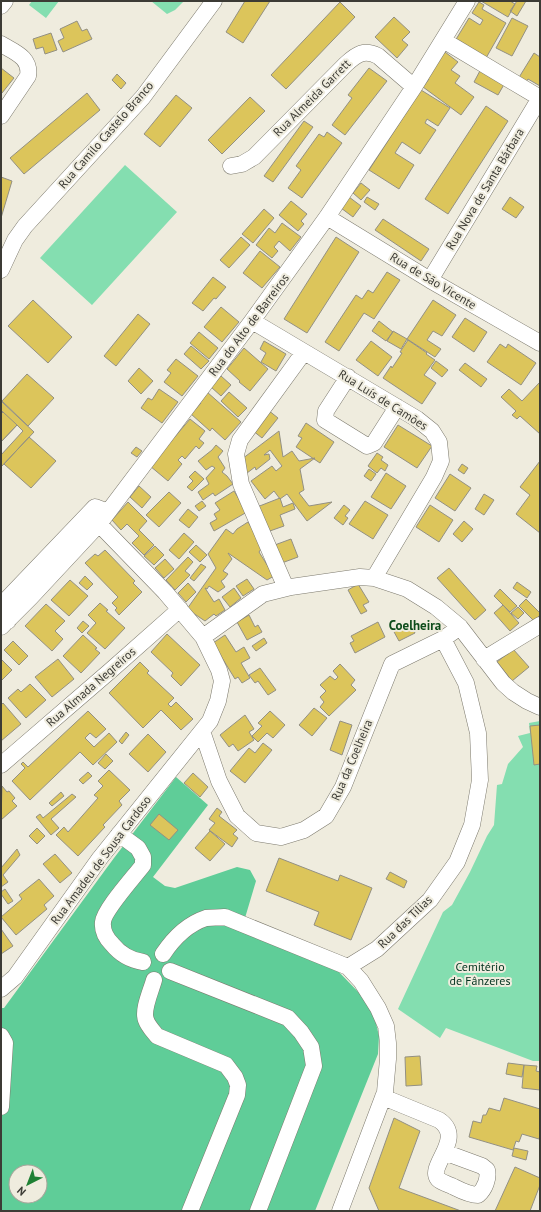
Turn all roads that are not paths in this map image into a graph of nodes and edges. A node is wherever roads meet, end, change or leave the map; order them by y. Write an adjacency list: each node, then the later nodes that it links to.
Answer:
1 (6, 1): 4 (street)
2 (214, 1): 12 (street, Rua Camilo Castelo Branco)
3 (467, 1): 5 (street, Rua do Alto de Barreiros)
4 (1, 6)
5 (443, 40): 7 (street, Rua do Alto de Barreiros); 8 (street)
6 (1, 44): 9 (street)
7 (414, 87): 10 (street, Rua Almeida Garrett); 11 (street, Rua do Alto de Barreiros)
8 (540, 98): 13 (street, Rua Nova de Santa Bárbara)
9 (1, 116)
10 (231, 166)
11 (327, 217): 13 (street, Rua de São Vicente); 14 (street, Rua do Alto de Barreiros)
12 (1, 270)
13 (430, 280): 15 (street, Rua de São Vicente)
14 (252, 321): 16 (street, Rua Luís de Camões); 19 (street, Rua do Alto de Barreiros)
15 (540, 343)
16 (304, 352): 17 (street, Rua Luís de Camões); 21 (street)
17 (348, 377): 18 (street, Rua Luís de Camões); 18 (street)
18 (397, 407): 20 (street, Rua Luís de Camões)
19 (103, 518): 22 (street); 23 (street, Rua do Alto de Barreiros)
20 (374, 578): 21 (street); 25 (street)
21 (286, 588): 26 (street)
22 (180, 609): 26 (street); 31 (street, Rua Almada Negreiros)
23 (4, 624)
24 (540, 625): 28 (street)
25 (460, 628): 27 (street, Rua da Coelheira); 28 (street)
26 (204, 637): 30 (street)
27 (444, 639): 30 (street, Rua da Coelheira); 35 (street, Rua das Tílias)
28 (484, 659): 29 (street)
29 (540, 707)
30 (202, 731): 32 (street, Rua Amadeu de Sousa Cardoso)
31 (1, 765)
32 (119, 834): 34 (street); 38 (street, Rua Amadeu de Sousa Cardoso)
33 (163, 954): 34 (street); 35 (street); 36 (street)
34 (143, 962): 37 (street)
35 (348, 967): 40 (street)
36 (170, 971): 37 (street); 44 (street)
37 (154, 980): 43 (street)
38 (1, 989)
39 (1, 1036): 41 (street)
40 (383, 1097): 42 (street); 45 (street)
41 (1, 1107)
42 (444, 1152)
43 (190, 1211)
44 (258, 1211)
45 (340, 1211)

